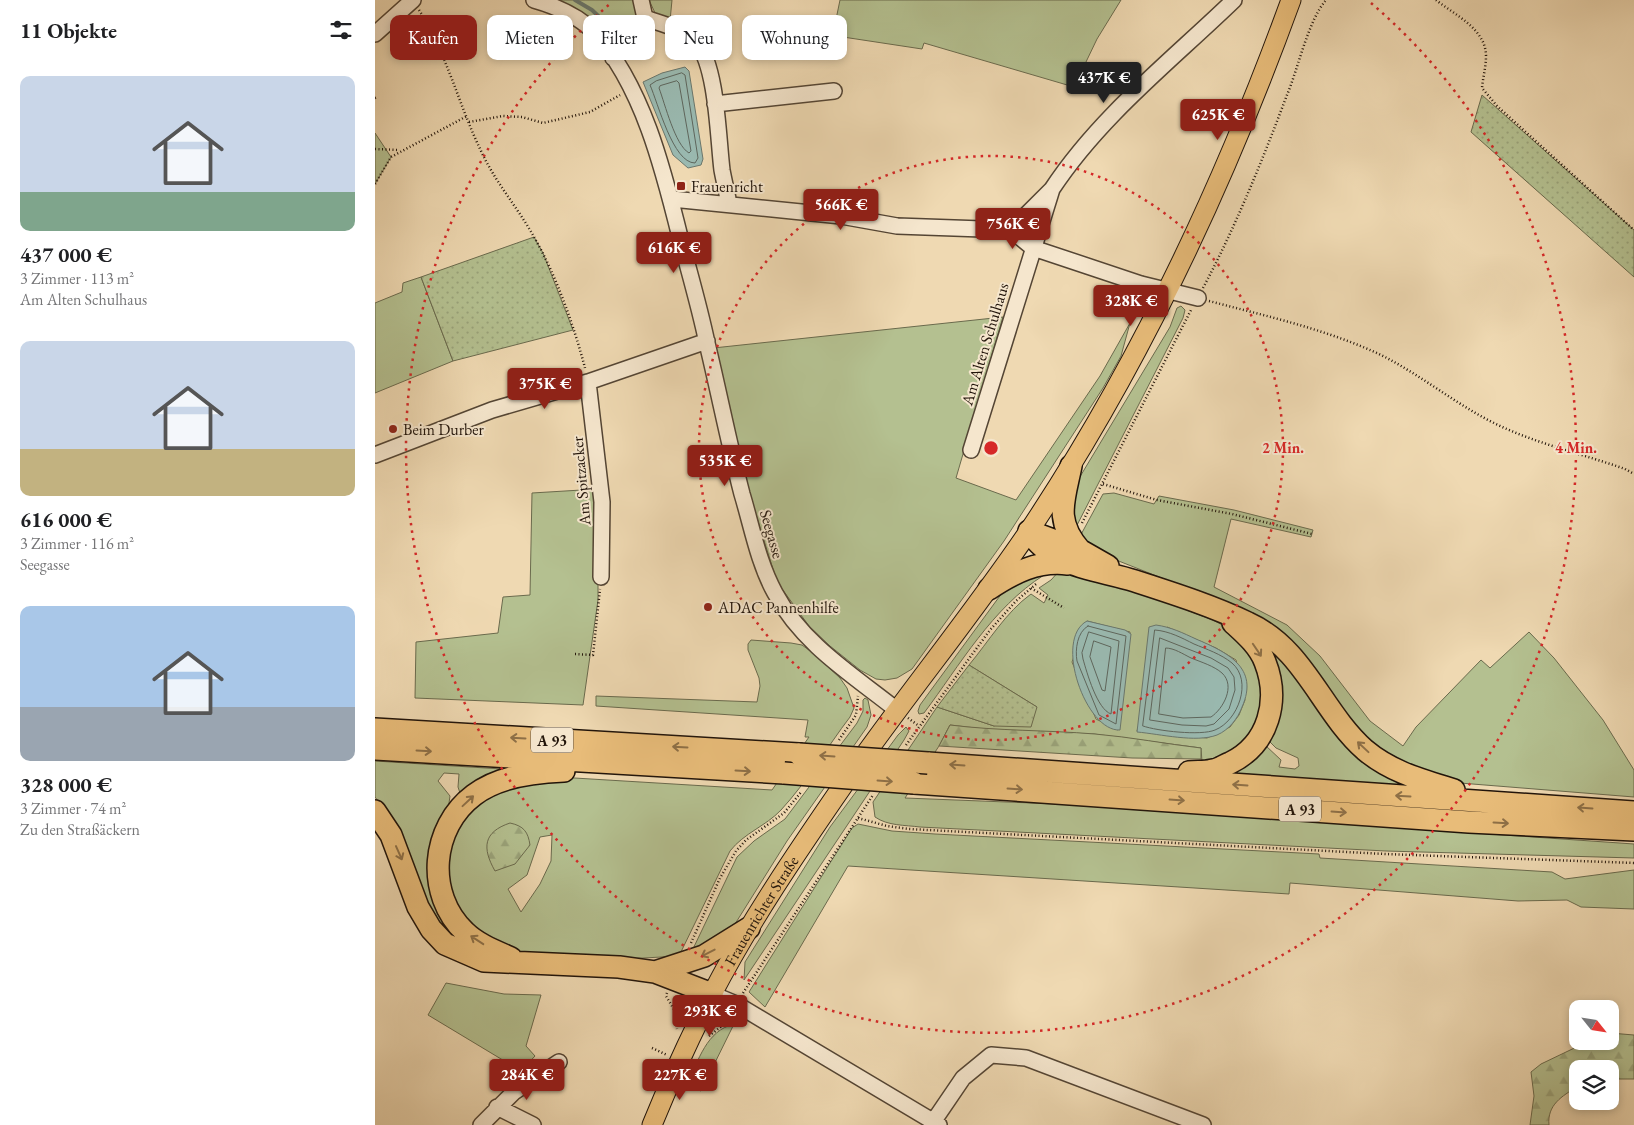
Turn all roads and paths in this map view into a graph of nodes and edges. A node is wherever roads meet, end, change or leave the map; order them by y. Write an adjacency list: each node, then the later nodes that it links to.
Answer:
1 (413, 0): 11 (street); 16 (path)
2 (534, 0): 10 (street, Seegasse)
3 (641, 0): 8 (street)
4 (1234, 0): 21 (street, Am Alten Schulhaus)
5 (1291, 0): 27 (main road, Frauenrichter Straße)
6 (1326, 0): 28 (path)
7 (1436, 0): 25 (path)
8 (644, 15)
9 (655, 22): 15 (street)
10 (583, 23)
11 (375, 34)
12 (614, 60): 13 (street, Seegasse)
13 (630, 89): 17 (path); 22 (street, Seegasse)
14 (834, 91): 15 (street)
15 (715, 104): 23 (street)
16 (467, 116): 17 (path); 19 (path)
17 (469, 122): 30 (path)
18 (375, 149): 19 (path)
19 (401, 150): 20 (path)
20 (375, 184)
21 (1052, 189): 24 (street); 26 (street, Am Alten Schulhaus)
22 (672, 199): 23 (street); 29 (street, Seegasse)
23 (729, 204): 24 (street)
24 (1011, 230): 26 (street)
25 (1634, 230)
26 (1033, 248): 27 (street); 31 (street, Am Alten Schulhaus)
27 (1169, 291): 28 (street); 33 (main road, Frauenrichter Straße)
28 (1198, 298): 34 (path)
29 (707, 341): 30 (street); 45 (street, Seegasse)
30 (588, 382): 32 (street); 39 (street, Am Spitzacker)
31 (971, 450)
32 (375, 455)
33 (1071, 466): 36 (main road, Frauenrichter Straße); 38 (highway)
34 (1634, 474)
35 (1103, 484): 37 (path)
36 (1029, 531): 38 (highway); 41 (main road, Frauenrichter Straße)
37 (1312, 534)
38 (1078, 558): 41 (highway); 43 (highway)
39 (601, 577): 44 (path)
40 (1031, 588): 42 (path)
41 (989, 589): 46 (main road, Frauenrichter Straße)
42 (1063, 608)
43 (1224, 614): 53 (highway, one-way to 53); 56 (highway, one-way to 43)
44 (575, 654)
45 (866, 685): 46 (street, Seegasse); 49 (path)
46 (898, 710): 62 (main road, Frauenrichter Straße)
47 (919, 726): 51 (path)
48 (375, 729): 53 (highway, A 93, one-way to 48, bridge)
49 (837, 742)
50 (375, 749): 52 (highway, A 93, one-way to 52)
51 (902, 751)
52 (659, 766): 60 (highway, A 93, one-way to 60, bridge); 64 (highway, one-way to 52)
53 (1110, 775): 56 (highway, A 93, one-way to 53)
54 (803, 790): 63 (path)
55 (875, 793): 59 (path)
56 (1486, 801): 58 (highway, A 93, one-way to 56)
57 (375, 811): 64 (highway, one-way to 64)
58 (1634, 812)
59 (858, 818): 61 (path); 66 (path)
60 (1634, 830)
61 (1634, 863)
62 (749, 928): 65 (highway, one-way to 65); 67 (main road, Frauenrichter Straße)
63 (689, 947)
64 (520, 962): 65 (highway)
65 (655, 972): 67 (highway)
66 (747, 986)
67 (712, 994): 72 (street); 75 (main road, Frauenrichter Straße)
68 (652, 1048): 69 (path)
69 (670, 1056)
70 (559, 1062): 71 (street)
71 (497, 1106): 73 (street); 74 (street)
72 (935, 1124): 76 (street)
73 (481, 1125)
74 (533, 1125)
75 (652, 1125)
76 (1203, 1125)

